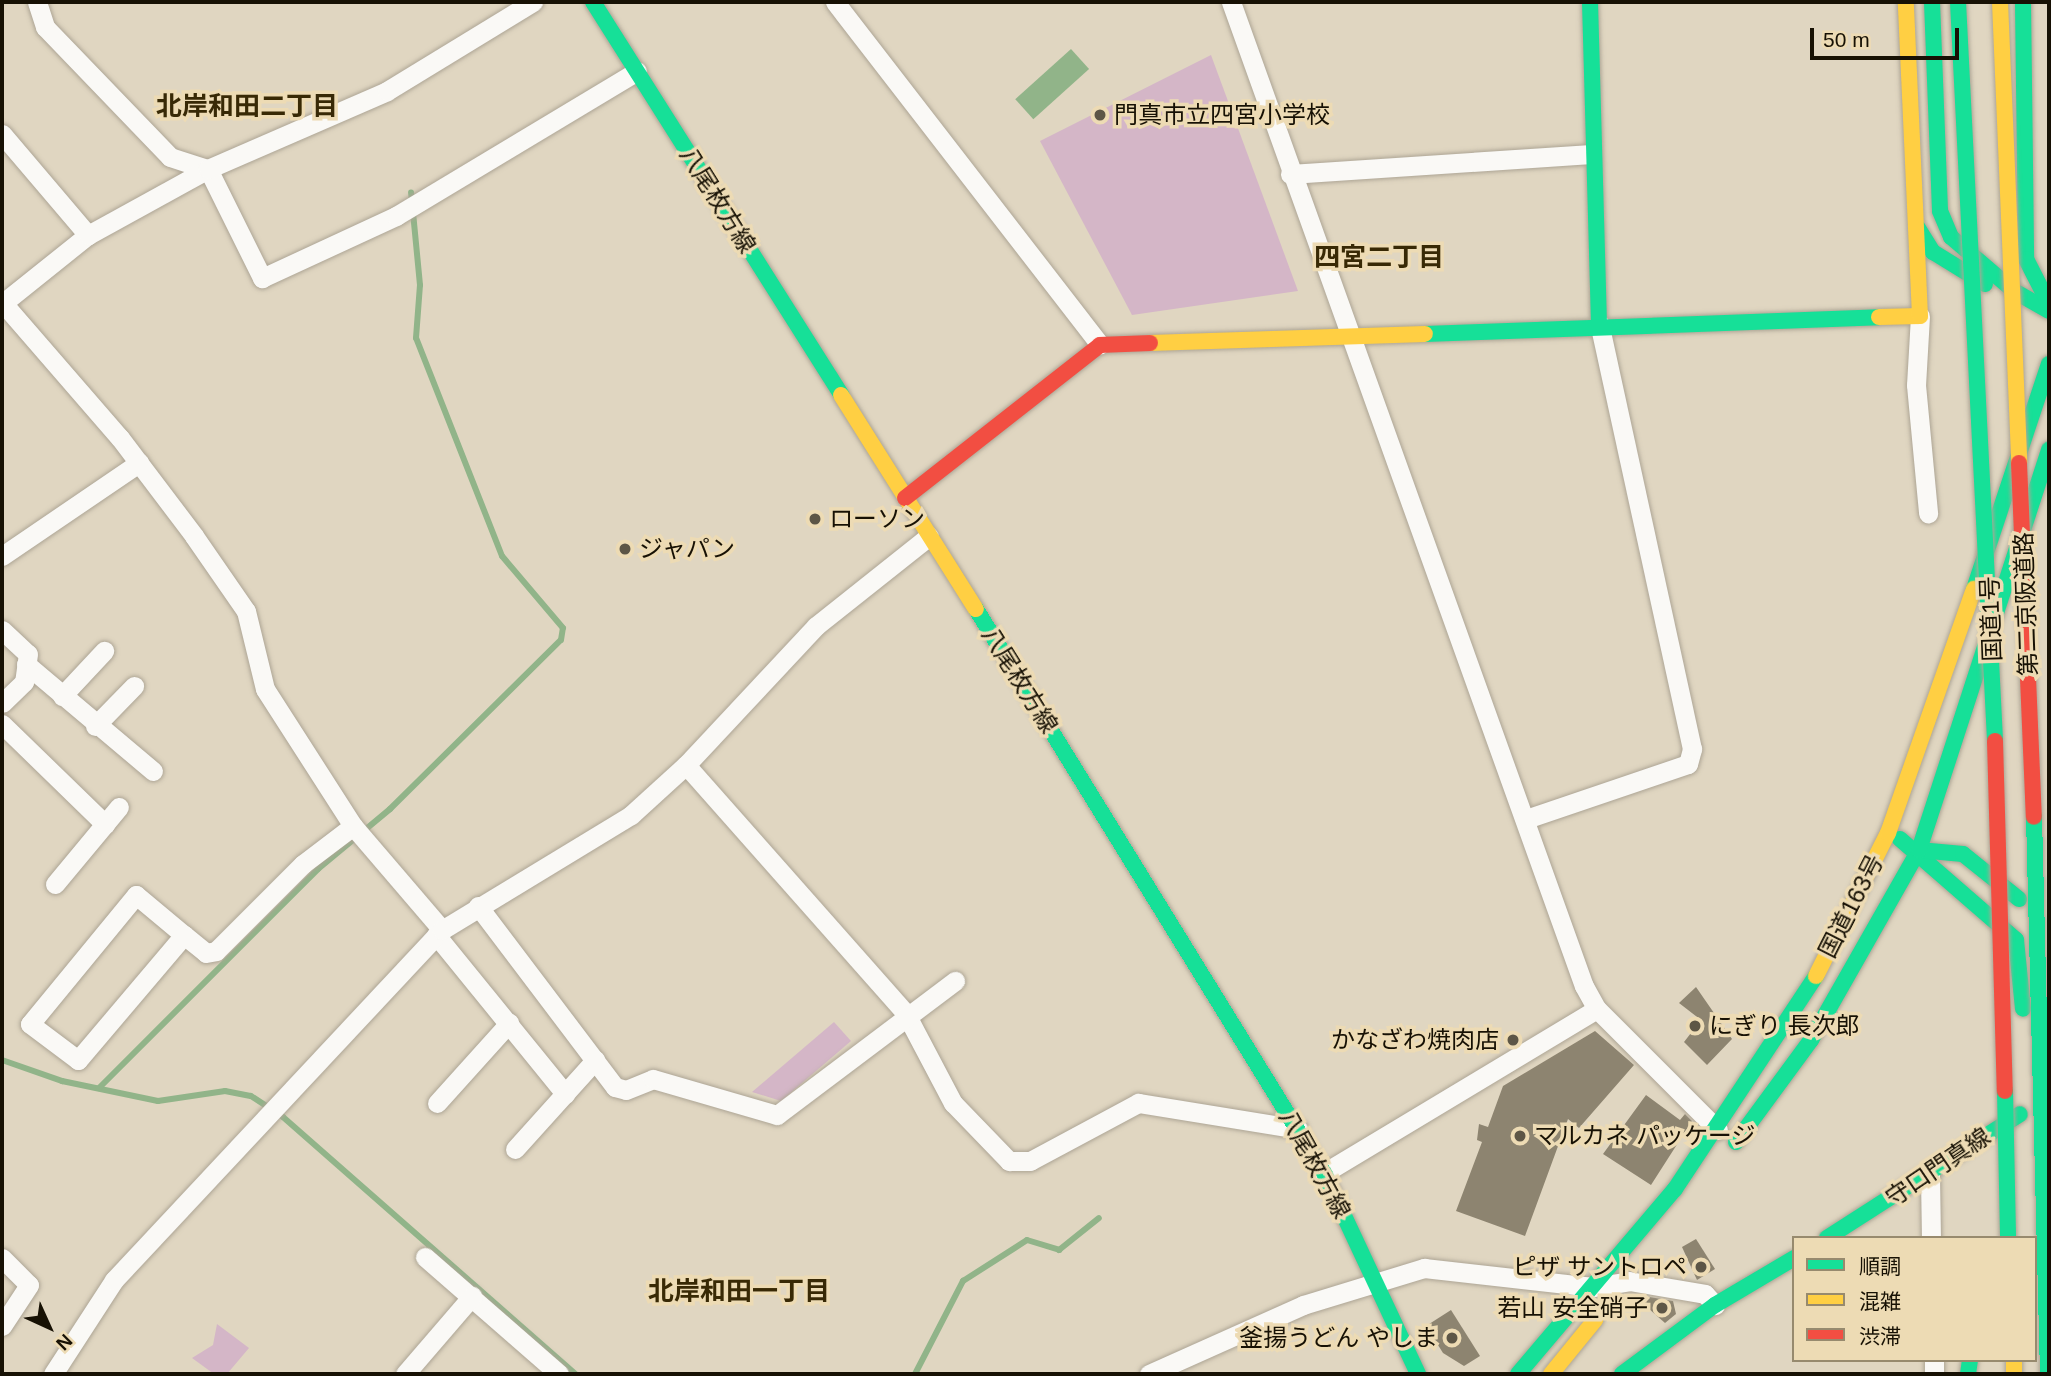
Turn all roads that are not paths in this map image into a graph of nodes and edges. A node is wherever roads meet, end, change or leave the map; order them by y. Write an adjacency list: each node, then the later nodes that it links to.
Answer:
1 (37, 2): 17 (street)
2 (533, 2): 17 (street)
3 (593, 2): 14 (main road, 八尾枚方線)
4 (835, 2): 28 (street)
5 (1231, 2): 18 (street)
6 (1590, 2): 16 (main road)
7 (1906, 2): 19 (main road)
8 (1958, 2): 76 (main road, 国道1号, bridge)
9 (1967, 2): 77 (main road, 第二京阪道路)
10 (2000, 2): 97 (main road, 第二京阪道路, bridge)
11 (2006, 2): 66 (main road, 国道1号, bridge)
12 (2023, 2): 23 (main road)
13 (1932, 7): 21 (main road)
14 (637, 71): 17 (street); 32 (main road, 八尾枚方線)
15 (2, 134): 20 (street)
16 (1591, 154): 18 (street); 26 (main road)
17 (208, 169): 20 (street)
18 (1290, 174): 27 (street)
19 (1916, 225): 21 (main road); 25 (main road)
20 (88, 235): 22 (street)
21 (2014, 291): 24 (main road)
22 (2, 303): 31 (street)
23 (2049, 304)
24 (2049, 311)
25 (1920, 316): 26 (main road); 33 (street)
26 (1599, 324): 27 (main road); 47 (street)
27 (1351, 334): 28 (main road); 47 (street)
28 (1100, 345): 32 (main road)
29 (2049, 364): 50 (main road, 国道163号)
30 (2049, 450): 51 (main road, 国道163号)
31 (139, 463): 35 (street); 49 (street)
32 (905, 498): 34 (main road, 八尾枚方線)
33 (1928, 513)
34 (929, 536): 44 (street); 67 (main road, 八尾枚方線)
35 (2, 556)
36 (2, 630): 38 (street)
37 (104, 651): 40 (street)
38 (26, 664): 40 (street); 41 (street)
39 (134, 686): 43 (street)
40 (62, 696): 43 (street)
41 (2, 703)
42 (2, 724): 48 (street)
43 (95, 726): 45 (street)
44 (686, 765): 53 (street); 59 (street)
45 (153, 771)
46 (119, 807): 48 (street)
47 (1526, 819): 58 (street)
48 (105, 824): 52 (street)
49 (354, 827): 54 (street); 55 (street)
50 (1888, 833): 51 (main road); 68 (main road, 国道163号)
51 (1919, 850): 57 (main road); 65 (main road); 70 (main road, 国道163号)
52 (55, 884)
53 (478, 906): 54 (street); 61 (street)
54 (439, 932): 60 (street); 89 (street)
55 (184, 935): 55 (street)
56 (955, 981): 59 (street)
57 (2049, 995)
58 (1597, 1009): 68 (street); 71 (street)
59 (906, 1014): 61 (street); 67 (street)
60 (509, 1023): 62 (street); 64 (street)
61 (595, 1060): 62 (street)
62 (565, 1094): 69 (street)
63 (2049, 1097): 65 (main road, 守口門真線)
64 (438, 1103)
65 (2031, 1108): 72 (main road, 守口門真線); 75 (main road)
66 (2049, 1112)
67 (1298, 1129): 71 (main road, 八尾枚方線)
68 (1718, 1130): 84 (main road, 国道163号)
69 (515, 1149)
70 (1723, 1160)
71 (1324, 1173): 83 (main road, 八尾枚方線)
72 (1930, 1176): 73 (main road, 守口門真線); 74 (street)
73 (1830, 1236)
74 (1931, 1236)
75 (2000, 1236)
76 (2008, 1236)
77 (2015, 1236)
78 (425, 1257): 85 (street)
79 (2, 1258): 87 (street)
80 (1792, 1259): 86 (main road)
81 (1646, 1260): 82 (main road)
82 (1629, 1281): 84 (street); 86 (street); 95 (main road)
83 (1376, 1282): 84 (street); 92 (street); 93 (main road, 八尾枚方線)
84 (1593, 1287): 94 (main road, 国道163号)
85 (471, 1296): 90 (street); 91 (street)
86 (1715, 1305): 88 (main road)
87 (2, 1326)
88 (1647, 1367): 96 (main road)
89 (53, 1374)
90 (405, 1374)
91 (559, 1374)
92 (1149, 1374)
93 (1418, 1374)
94 (1518, 1374)
95 (1551, 1374)
96 (1622, 1374)
97 (2048, 1374)

